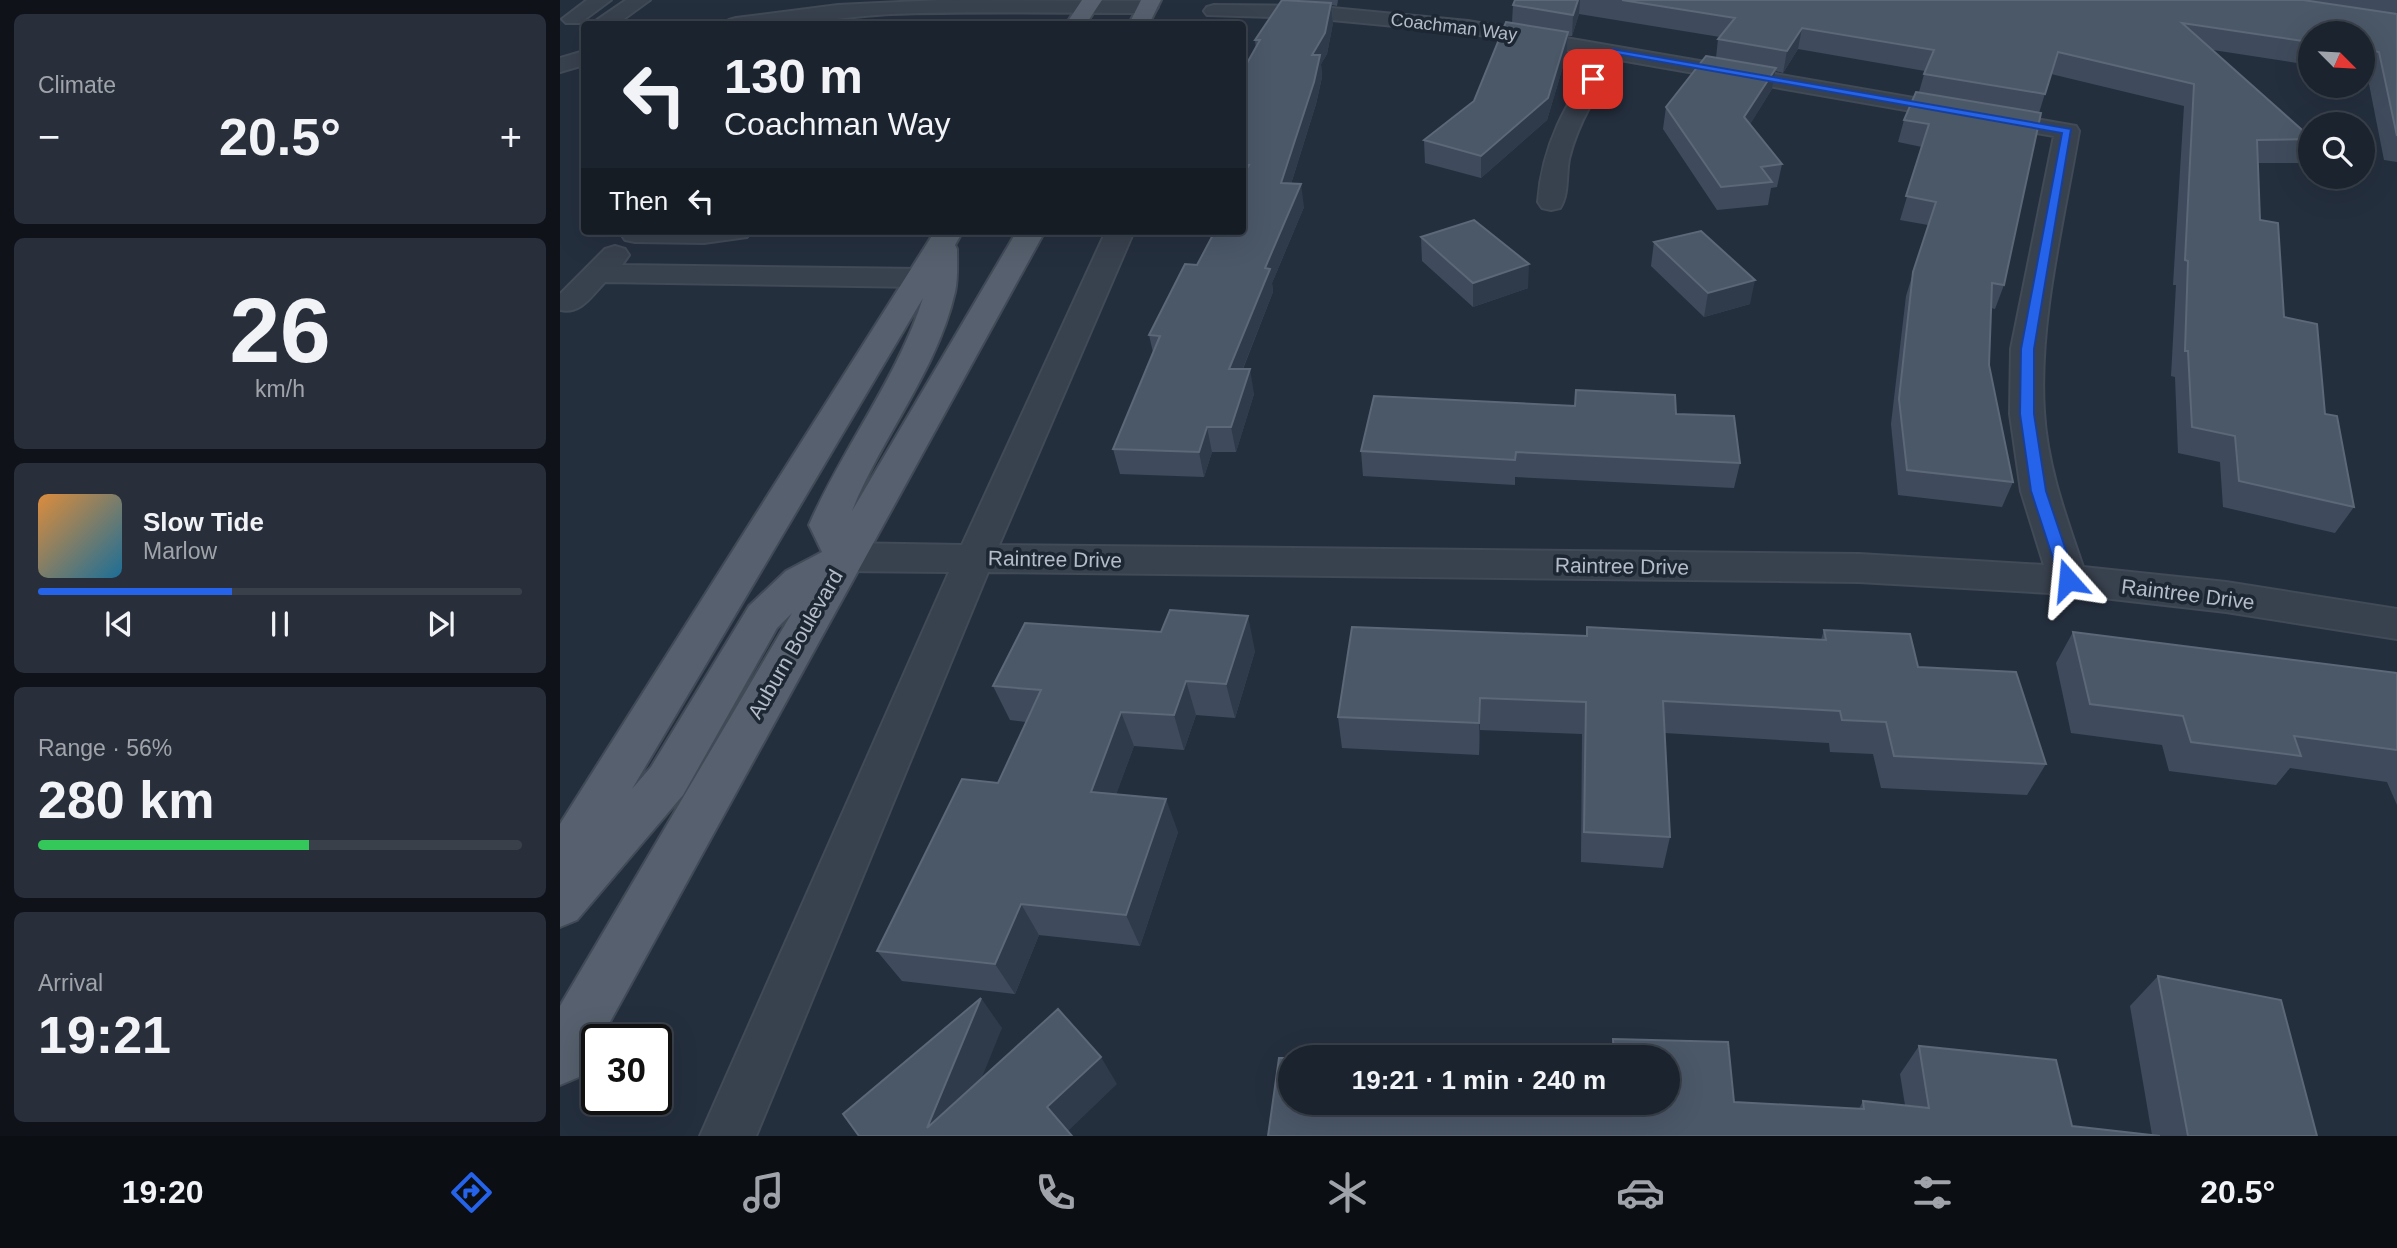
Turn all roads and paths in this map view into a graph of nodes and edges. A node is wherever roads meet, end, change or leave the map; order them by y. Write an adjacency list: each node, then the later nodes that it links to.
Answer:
1 (584, 0): 8 (street)
2 (601, 0): 8 (street)
3 (626, 0): 8 (street)
4 (640, 0): 9 (street)
5 (1085, 10): 6 (street); 10 (street)
6 (1146, 11)
7 (1213, 12): 11 (street, Coachman Way)
8 (575, 20)
9 (608, 21)
10 (742, 21)
11 (1615, 51): 14 (street); 24 (street, Coachman Way)
12 (581, 59): 13 (street)
13 (560, 65)
14 (1551, 202)
15 (634, 235): 19 (street)
16 (946, 235): 20 (main road); 22 (main road)
17 (1029, 235): 22 (main road, Auburn Boulevard)
18 (1118, 235): 23 (street)
19 (598, 273): 20 (street); 21 (street)
20 (920, 278): 26 (main road)
21 (568, 303)
22 (844, 557): 23 (street, Raintree Drive); 27 (main road); 28 (main road, Auburn Boulevard)
23 (974, 559): 24 (street, Raintree Drive); 29 (street)
24 (2068, 580): 25 (street, Raintree Drive)
25 (2397, 624)
26 (560, 866)
27 (560, 904)
28 (560, 1058)
29 (728, 1136)

